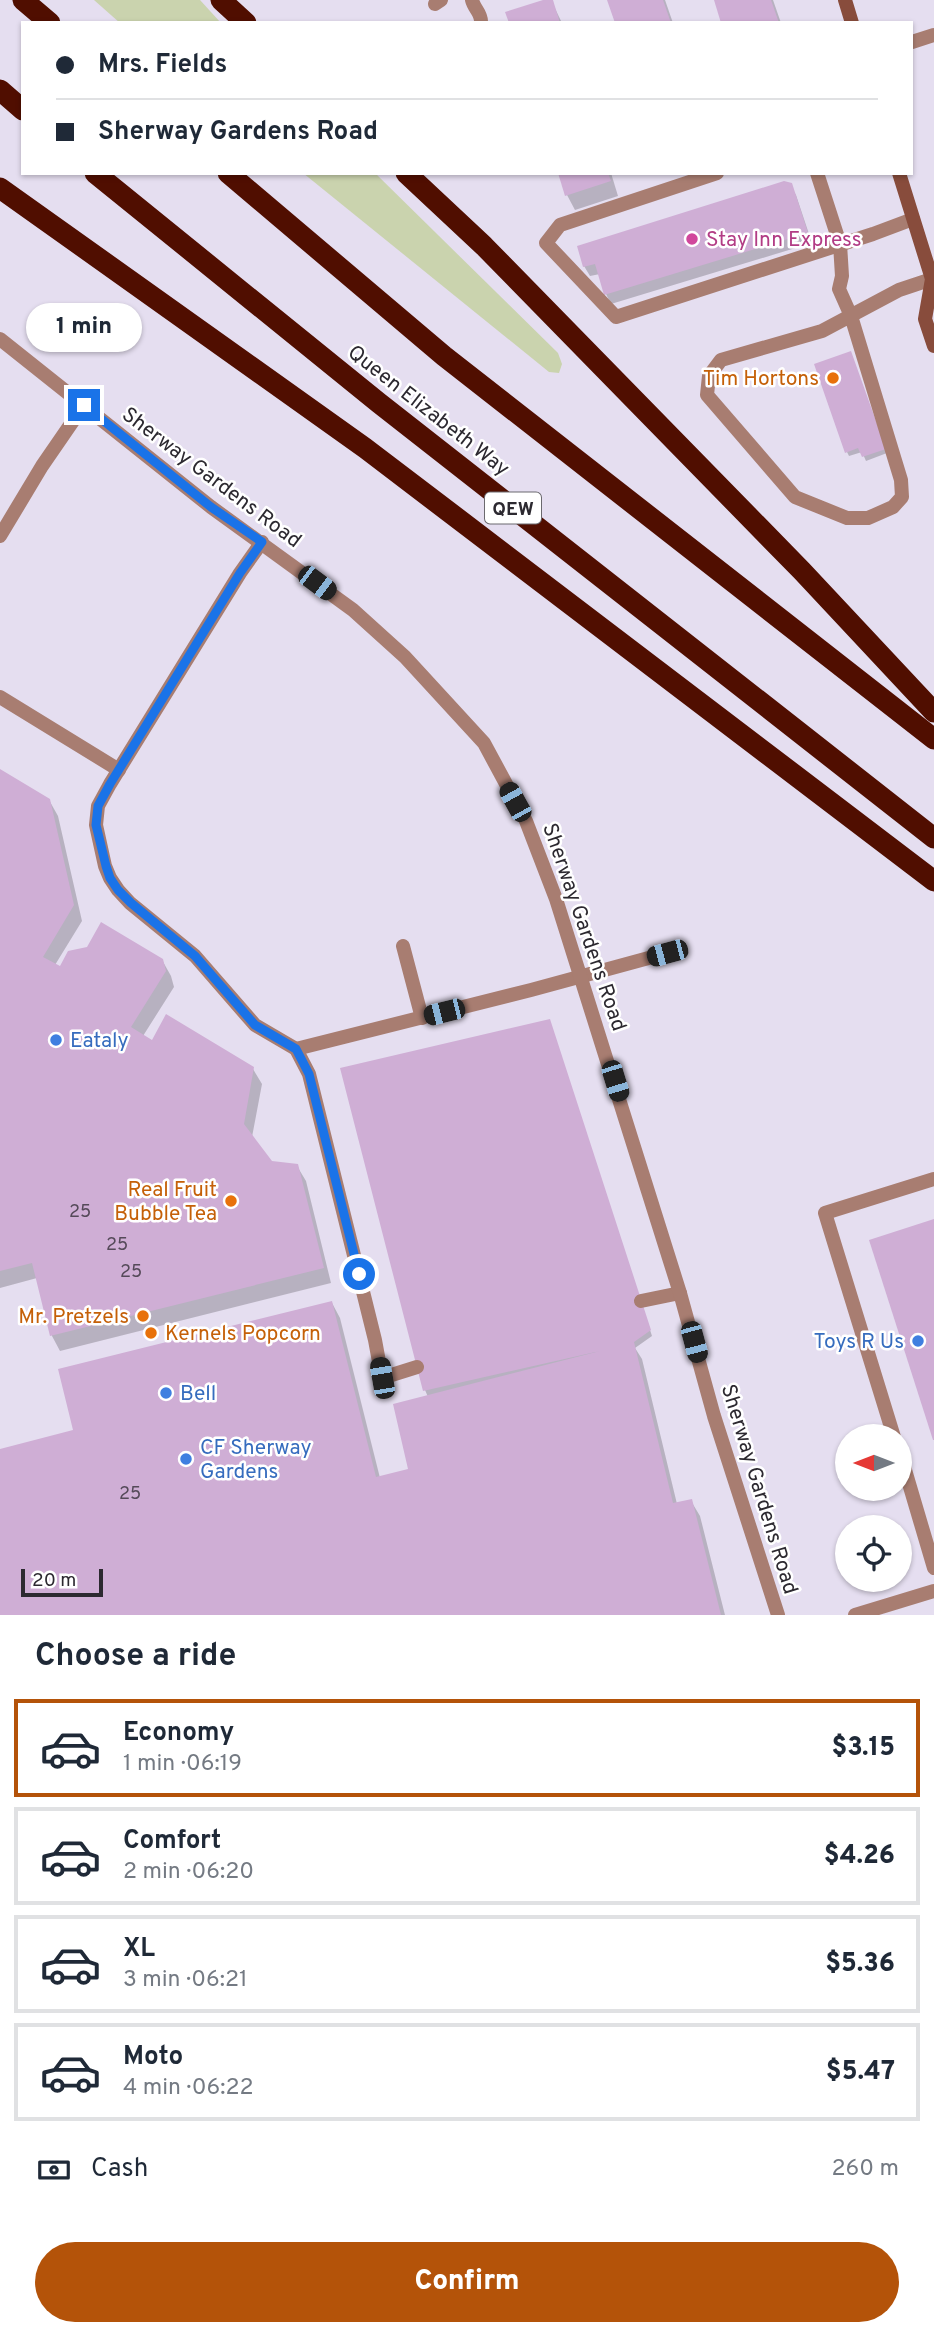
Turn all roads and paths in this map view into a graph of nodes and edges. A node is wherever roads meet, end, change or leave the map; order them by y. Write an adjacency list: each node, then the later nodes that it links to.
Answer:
1 (23, 0): 5 (highway)
2 (222, 0): 6 (highway)
3 (845, 0): 9 (main road)
4 (473, 3): 7 (street); 8 (street)
5 (48, 21)
6 (244, 21)
7 (472, 21)
8 (481, 21)
9 (851, 21)
10 (934, 35): 11 (street)
11 (913, 42)
12 (0, 90): 13 (highway)
13 (21, 108)
14 (97, 175): 34 (highway, Queen Elizabeth Way / QEW)
15 (230, 175): 32 (highway)
16 (408, 175): 31 (highway)
17 (711, 175): 22 (street)
18 (818, 175): 22 (street)
19 (900, 175): 21 (main road)
20 (0, 188): 35 (highway)
21 (913, 219): 22 (street); 23 (main road)
22 (840, 244): 24 (street)
23 (933, 280): 24 (street); 26 (main road)
24 (851, 316): 24 (street)
25 (0, 339): 27 (street, Sherway Gardens Road)
26 (934, 346)
27 (84, 405): 28 (street); 29 (street, Sherway Gardens Road)
28 (0, 536)
29 (262, 542): 33 (street); 38 (street, Sherway Gardens Road)
30 (0, 697): 33 (street)
31 (934, 712)
32 (934, 739)
33 (119, 770): 40 (street)
34 (934, 838)
35 (934, 881)
36 (403, 946): 39 (street)
37 (667, 953): 38 (street)
38 (582, 975): 39 (street); 42 (street, Sherway Gardens Road)
39 (422, 1018): 40 (street)
40 (296, 1049): 44 (street)
41 (934, 1179): 45 (street)
42 (680, 1293): 43 (street); 49 (street, Sherway Gardens Road)
43 (641, 1301)
44 (417, 1367)
45 (890, 1424)
46 (912, 1494): 47 (street)
47 (934, 1568)
48 (934, 1591): 50 (street)
49 (778, 1615)
50 (855, 1615)

